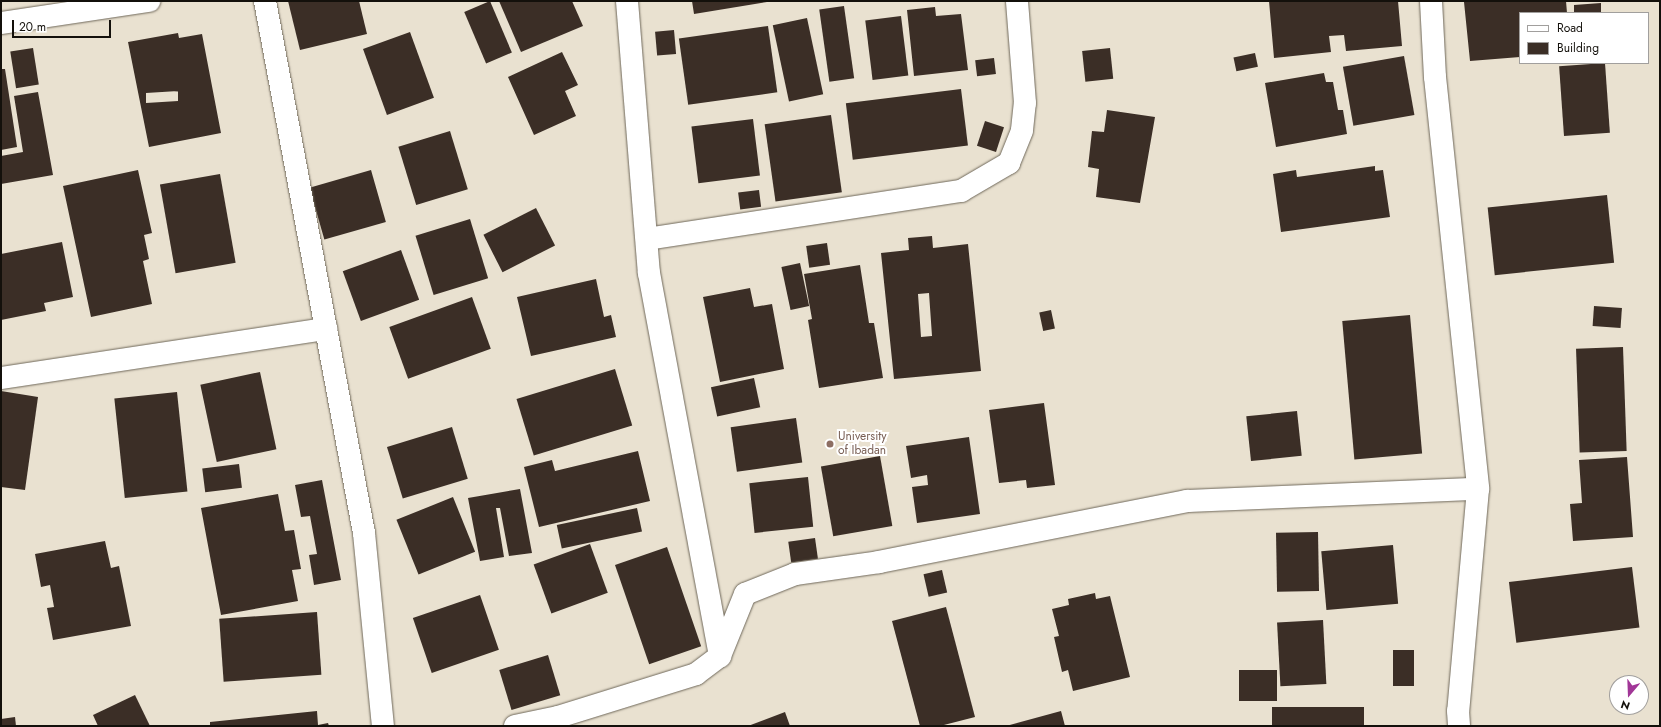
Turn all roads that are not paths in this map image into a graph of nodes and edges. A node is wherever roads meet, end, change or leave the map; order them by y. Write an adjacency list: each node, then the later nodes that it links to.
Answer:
1 (149, 1): 6 (street)
2 (266, 1): 8 (street)
3 (627, 1): 7 (street)
4 (1017, 1): 7 (street)
5 (1431, 1): 10 (street)
6 (1, 23)
7 (647, 239): 11 (street)
8 (326, 329): 9 (street); 12 (street)
9 (1, 378)
10 (1478, 489): 11 (street); 14 (street)
11 (720, 656): 13 (street)
12 (384, 726)
13 (515, 726)
14 (1460, 726)

